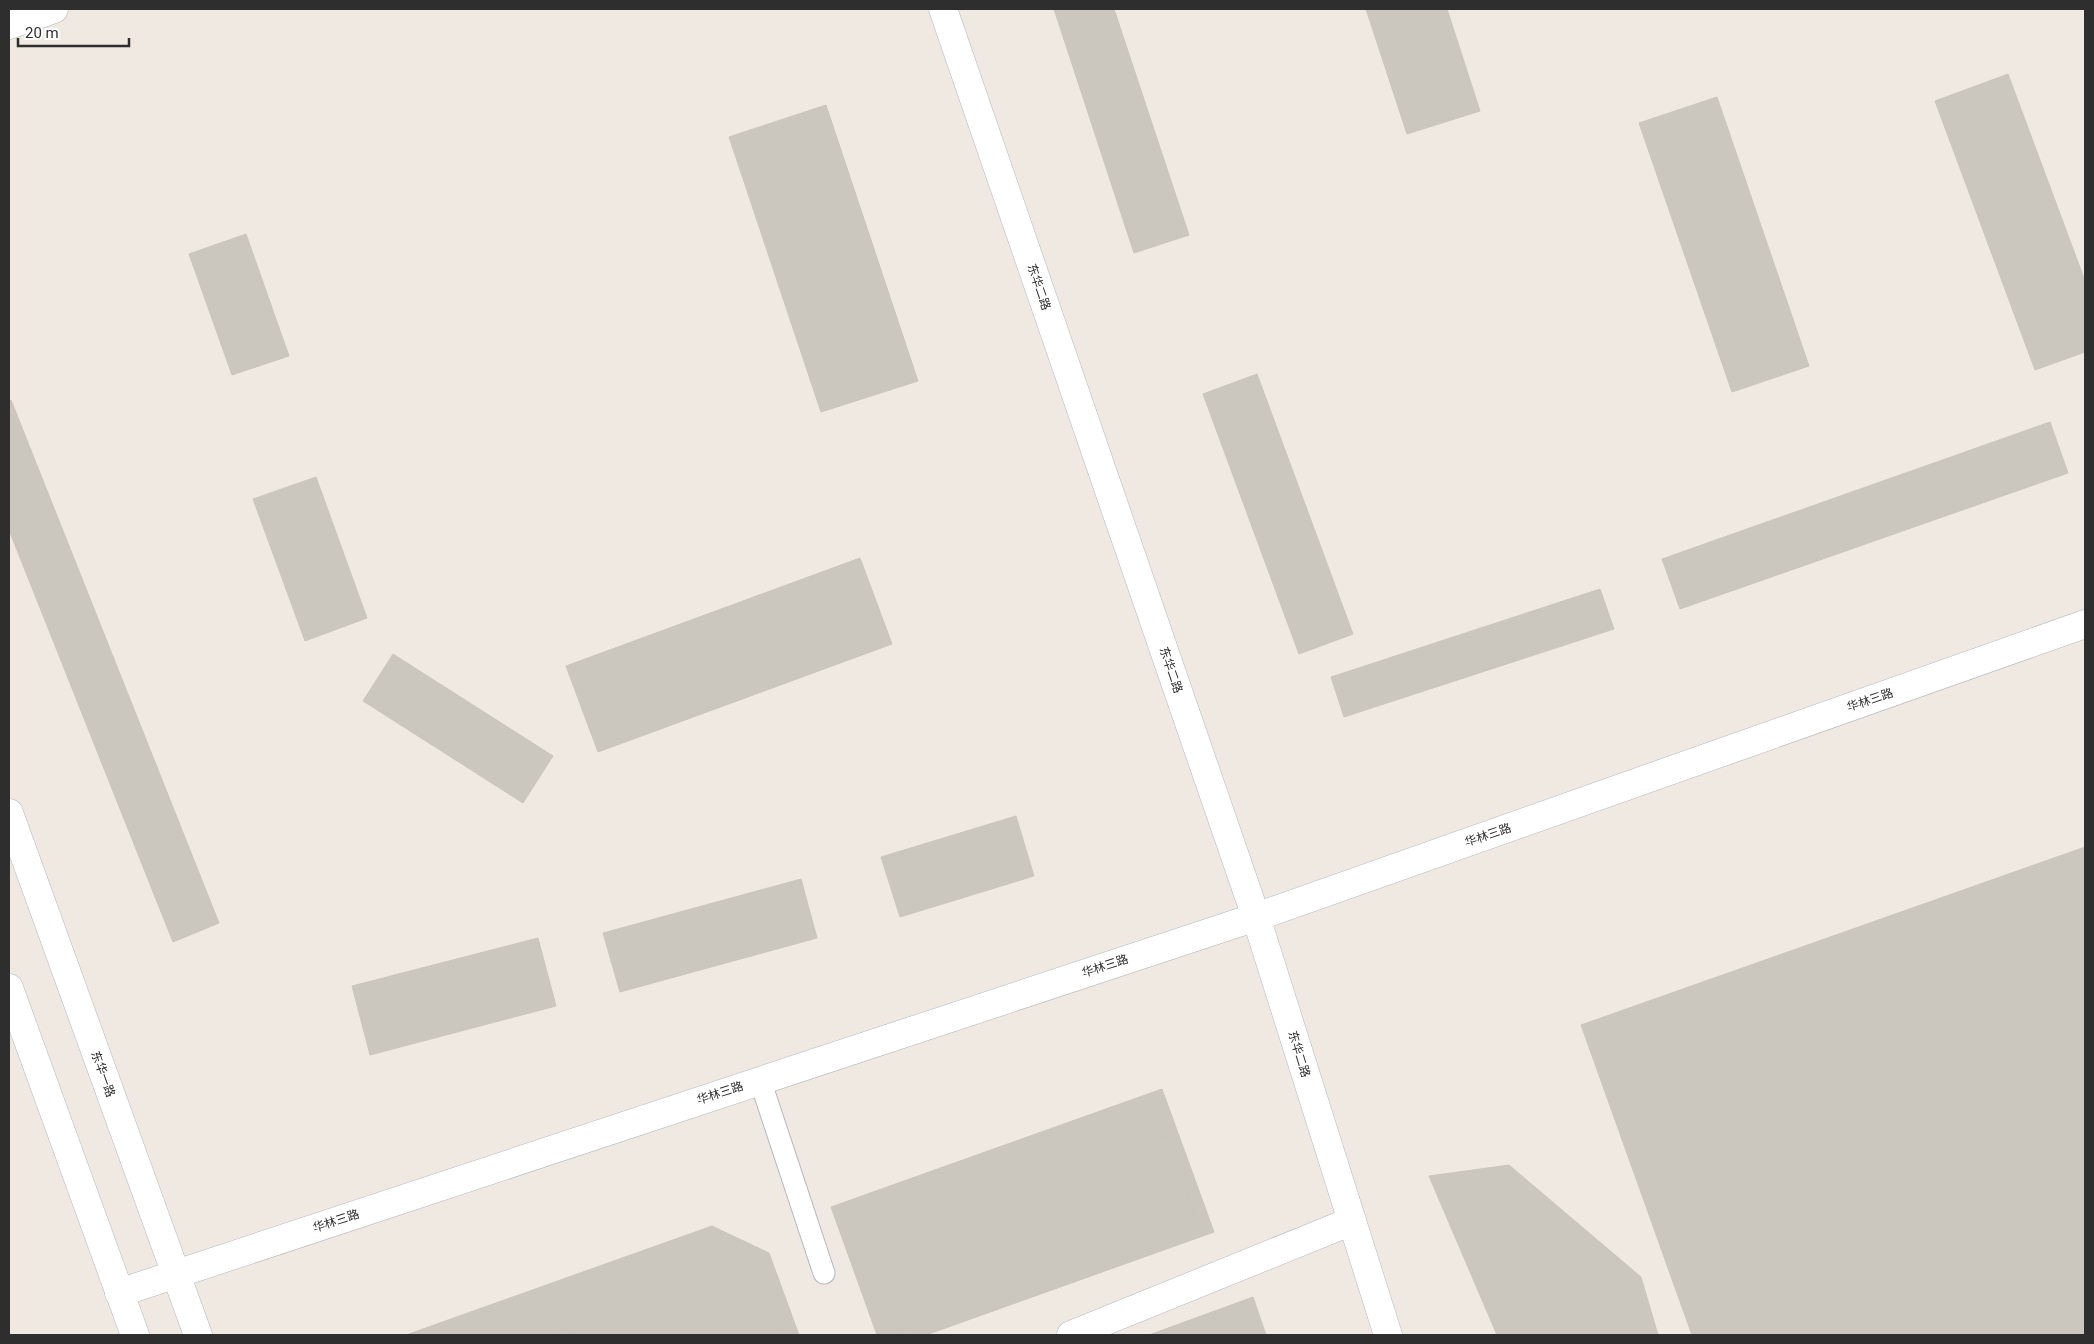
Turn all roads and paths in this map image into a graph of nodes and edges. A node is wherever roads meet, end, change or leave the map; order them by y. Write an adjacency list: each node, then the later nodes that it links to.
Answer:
1 (54, 9): 3 (street)
2 (942, 9): 6 (street, 东华二路)
3 (9, 25)
4 (2085, 624): 6 (street, 华林三路)
5 (9, 812): 11 (street, 东华一路)
6 (1256, 917): 8 (street, 华林三路); 9 (street, 东华二路)
7 (9, 988): 12 (street)
8 (760, 1080): 10 (lane); 11 (street, 华林三路)
9 (1352, 1221): 15 (street); 16 (street, 东华二路)
10 (824, 1273)
11 (176, 1274): 12 (street, 华林三路); 14 (street, 东华一路)
12 (120, 1293): 13 (street)
13 (135, 1335)
14 (198, 1335)
15 (1071, 1335)
16 (1388, 1335)

